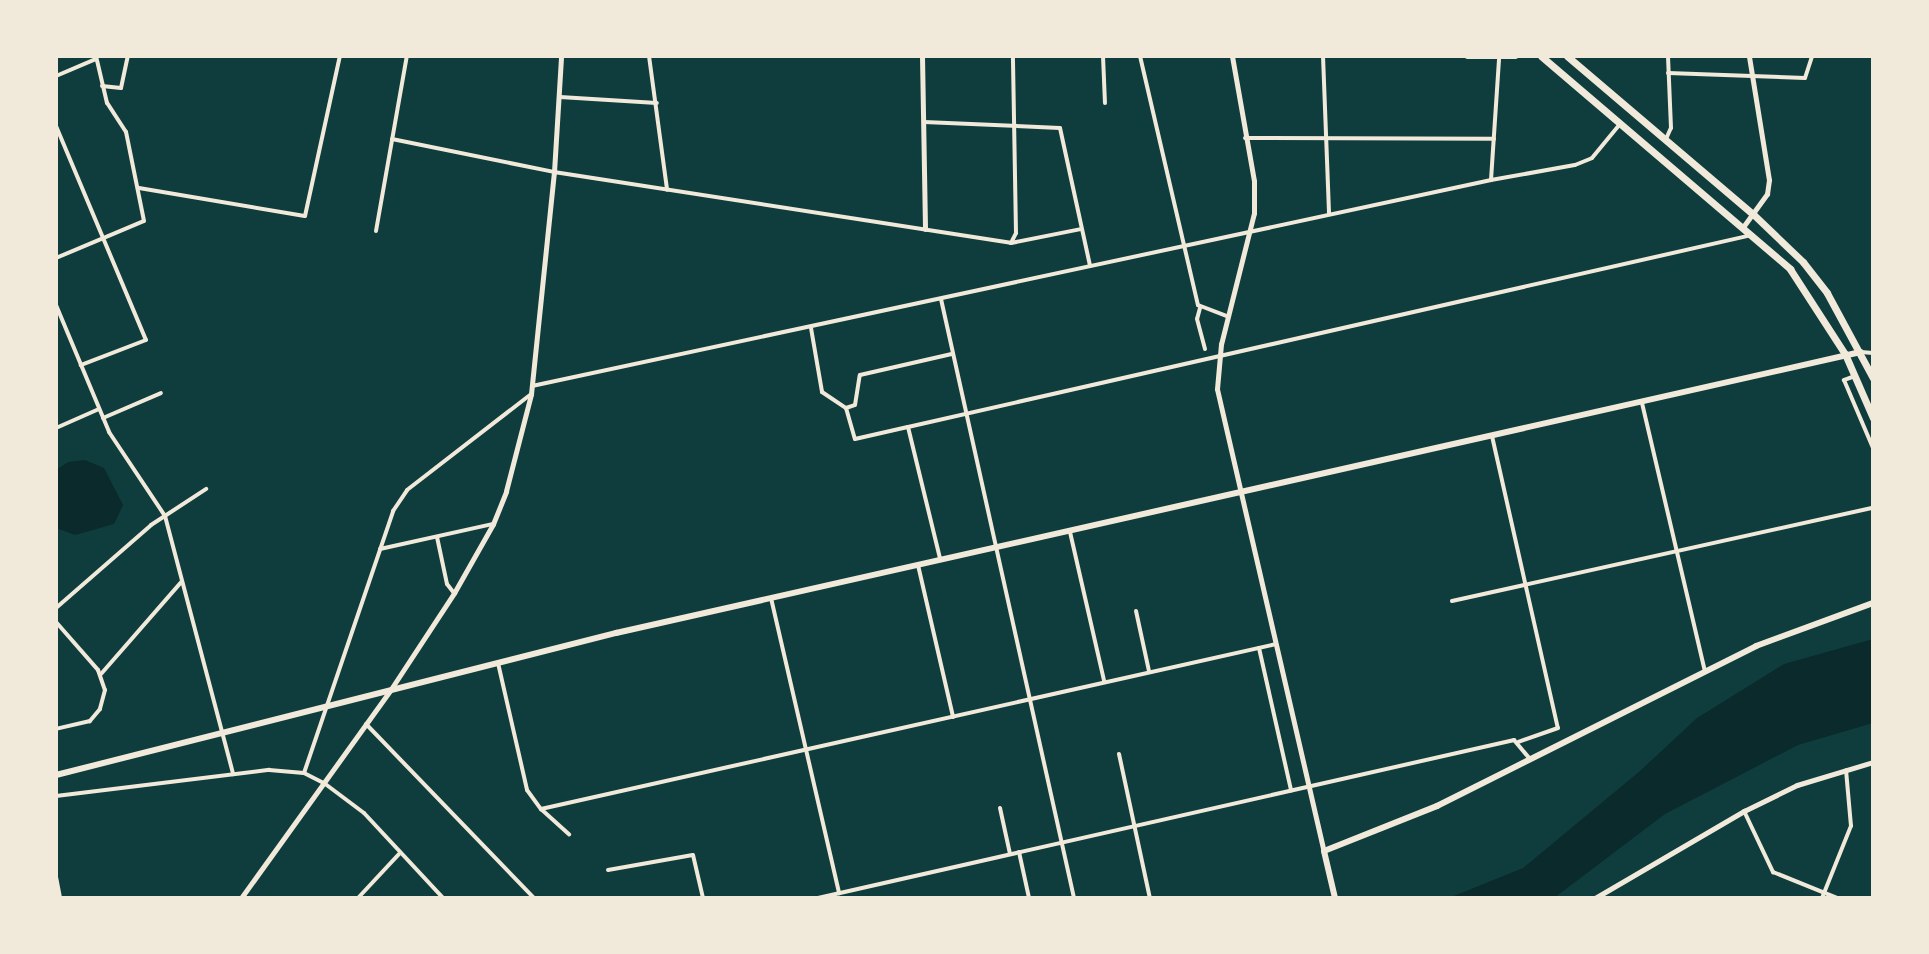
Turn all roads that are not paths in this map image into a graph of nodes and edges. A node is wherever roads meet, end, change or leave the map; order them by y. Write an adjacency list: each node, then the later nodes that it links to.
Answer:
1 (128, 56): 24 (street)
2 (340, 56): 39 (street)
3 (407, 56): 34 (street)
4 (561, 56): 25 (street)
5 (649, 56): 26 (street)
6 (922, 56): 28 (street)
7 (1013, 56): 30 (street)
8 (1103, 56): 27 (street)
9 (1140, 56): 51 (street)
10 (1232, 56): 33 (street)
11 (1323, 56): 32 (street)
12 (1467, 56): 20 (street)
13 (1515, 56): 20 (street)
14 (1541, 56): 29 (highway)
15 (1567, 56): 36 (highway)
16 (1668, 56): 21 (street)
17 (1749, 56): 23 (street)
18 (1812, 56): 23 (street)
19 (96, 57): 22 (street); 24 (street)
20 (1499, 58): 35 (street)
21 (1668, 73): 23 (street); 36 (street)
22 (56, 76)
23 (1752, 76): 42 (street)
24 (102, 86): 39 (street)
25 (560, 97): 26 (street); 37 (street)
26 (657, 103): 40 (street)
27 (1105, 103)
28 (922, 122): 30 (street); 44 (street)
29 (1622, 122): 38 (street); 43 (highway)
30 (1015, 125): 45 (street); 50 (street)
31 (56, 126): 49 (street)
32 (1325, 137): 33 (street); 35 (street); 41 (street)
33 (1245, 138): 47 (street)
34 (392, 139): 37 (street); 46 (street)
35 (1494, 139): 38 (street)
36 (1666, 139): 42 (highway)
37 (554, 172): 40 (street); 68 (street)
38 (1491, 180): 41 (street)
39 (139, 188): 49 (street)
40 (667, 190): 44 (street)
41 (1329, 214): 47 (street)
42 (1754, 215): 43 (street); 60 (highway)
43 (1743, 227): 48 (highway)
44 (925, 229): 50 (street)
45 (1081, 229): 50 (street); 53 (street)
46 (376, 231)
47 (1251, 231): 51 (street); 57 (street)
48 (1752, 235): 63 (highway); 64 (street)
49 (103, 238): 52 (street); 65 (street)
50 (1011, 243)
51 (1183, 246): 53 (street); 56 (street)
52 (56, 258)
53 (1090, 266): 54 (street)
54 (941, 299): 58 (street); 62 (street)
55 (56, 305): 65 (street)
56 (1200, 308): 57 (street); 59 (street)
57 (1227, 316): 64 (street)
58 (811, 328): 68 (street); 72 (street)
59 (1205, 349)
60 (1861, 352): 61 (street); 63 (main road); 67 (highway)
61 (1873, 353)
62 (953, 354): 72 (street); 74 (street)
63 (1845, 354): 66 (highway); 71 (main road)
64 (1219, 356): 74 (street); 82 (street)
65 (81, 365): 73 (street)
66 (1855, 376): 76 (highway); 80 (street)
67 (1873, 378)
68 (532, 386): 70 (street)
69 (161, 393): 75 (street)
70 (531, 394): 85 (street); 89 (street)
71 (1642, 403): 79 (main road); 90 (street)
72 (846, 408): 77 (street)
73 (99, 409): 75 (street); 78 (street)
74 (966, 414): 77 (street); 88 (street)
75 (103, 418): 84 (street)
76 (1873, 418)
77 (908, 427): 91 (street)
78 (56, 428)
79 (1492, 434): 82 (main road); 94 (street)
80 (1873, 448)
81 (206, 489): 84 (street)
82 (1239, 491): 86 (main road); 102 (street)
83 (1873, 508): 90 (street)
84 (165, 516): 93 (street); 99 (street)
85 (493, 524): 87 (street); 95 (street)
86 (1070, 529): 88 (main road); 108 (street)
87 (437, 537): 89 (street); 95 (street)
88 (996, 546): 91 (main road); 110 (street)
89 (380, 549): 111 (street)
90 (1678, 552): 94 (street); 106 (street)
91 (940, 558): 92 (main road)
92 (918, 565): 96 (main road); 112 (street)
93 (182, 581): 107 (street); 115 (street)
94 (1526, 585): 97 (street); 116 (street)
95 (454, 593): 109 (street)
96 (771, 598): 104 (main road); 117 (street)
97 (1452, 601)
98 (1873, 603): 106 (main road)
99 (56, 608)
100 (1136, 611): 105 (street)
101 (56, 622): 107 (street)
102 (1276, 644): 103 (street); 134 (street)
103 (1259, 648): 105 (street); 126 (street)
104 (498, 663): 109 (main road); 129 (street)
105 (1149, 671): 108 (street)
106 (1705, 671): 119 (main road)
107 (101, 674): 114 (street)
108 (1104, 681): 110 (street)
109 (391, 689): 111 (main road); 113 (street)
110 (1030, 699): 112 (street); 133 (street)
111 (324, 708): 115 (main road); 122 (street)
112 (953, 717): 117 (street)
113 (366, 724): 125 (street); 147 (street)
114 (56, 729)
115 (223, 732): 123 (street); 124 (main road)
116 (1518, 742): 119 (street); 126 (street)
117 (806, 750): 129 (street); 140 (street)
118 (1119, 754): 131 (street)
119 (1529, 758): 134 (main road)
120 (1873, 762): 121 (street)
121 (1846, 769): 130 (street); 141 (street)
122 (304, 773): 123 (street); 125 (street)
123 (233, 774): 127 (street)
124 (56, 775)
125 (324, 783): 136 (street); 144 (street)
126 (1291, 790): 131 (street)
127 (56, 796)
128 (1000, 808): 137 (street)
129 (541, 809): 132 (street)
130 (1744, 811): 141 (street); 142 (street)
131 (1134, 825): 133 (street); 152 (street)
132 (569, 834)
133 (1061, 842): 135 (street); 151 (street)
134 (1324, 851): 153 (main road)
135 (1019, 852): 137 (street); 150 (street)
136 (399, 854): 145 (street); 146 (street)
137 (1010, 854): 140 (street)
138 (608, 870): 148 (street)
139 (56, 877): 143 (street)
140 (839, 893): 149 (street)
141 (1823, 896): 154 (street)
142 (1598, 897)
143 (60, 898)
144 (241, 898)
145 (358, 898)
146 (443, 898)
147 (534, 898)
148 (703, 898)
149 (818, 898)
150 (1029, 898)
151 (1074, 898)
152 (1150, 898)
153 (1335, 898)
154 (1837, 898)

